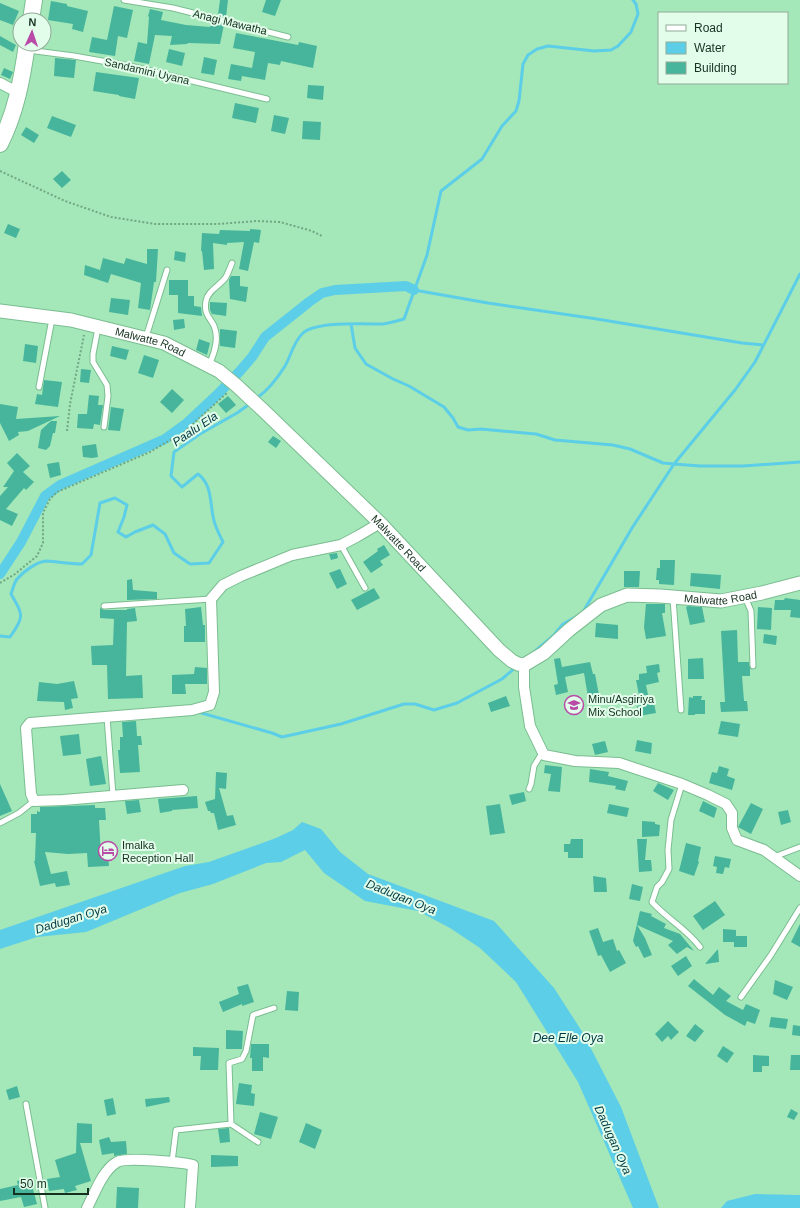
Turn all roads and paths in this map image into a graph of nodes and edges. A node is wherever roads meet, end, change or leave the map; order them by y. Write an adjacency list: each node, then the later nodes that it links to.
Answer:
1 (34, 0): 3 (main road)
2 (124, 0): 4 (lane, Anagi Mawatha)
3 (32, 12)
4 (288, 37)
5 (26, 52): 8 (main road)
6 (52, 52): 9 (lane, Sandamini Uyana)
7 (0, 83): 8 (street)
8 (19, 93): 10 (main road)
9 (267, 99)
10 (0, 144)
11 (0, 171): 12 (path)
12 (322, 236)
13 (232, 263): 19 (lane)
14 (167, 270): 18 (lane)
15 (0, 311): 16 (street, Malwatte Road)
16 (52, 318): 17 (street, Malwatte Road); 21 (lane)
17 (92, 325): 18 (street, Malwatte Road); 22 (lane); 23 (path)
18 (146, 338): 19 (street, Malwatte Road)
19 (209, 366): 20 (street, Malwatte Road)
20 (236, 385): 24 (street, Malwatte Road); 26 (path)
21 (38, 387)
22 (104, 427)
23 (67, 431)
24 (380, 523): 25 (street); 33 (street, Malwatte Road)
25 (340, 544): 28 (lane); 31 (street)
26 (0, 583)
27 (800, 584): 29 (street, Malwatte Road)
28 (364, 588)
29 (745, 596): 30 (street, Malwatte Road); 34 (lane)
30 (673, 597): 33 (street, Malwatte Road); 35 (lane)
31 (211, 599): 32 (lane); 36 (street)
32 (104, 606)
33 (524, 665): 37 (street)
34 (753, 666)
35 (681, 710)
36 (107, 717): 41 (lane); 42 (street)
37 (542, 752): 38 (street); 39 (lane)
38 (682, 784): 45 (street); 48 (lane)
39 (528, 789)
40 (183, 790): 41 (street)
41 (113, 795): 42 (street)
42 (34, 801): 43 (lane)
43 (0, 823)
44 (800, 847): 45 (lane)
45 (774, 857): 46 (street)
46 (800, 876)
47 (800, 908): 49 (lane)
48 (700, 947)
49 (741, 997)
50 (274, 1008): 52 (lane)
51 (26, 1104): 55 (lane)
52 (231, 1124): 53 (lane); 54 (lane)
53 (258, 1142)
54 (172, 1162): 56 (street); 57 (street)
55 (45, 1208)
56 (87, 1208)
57 (190, 1208)

